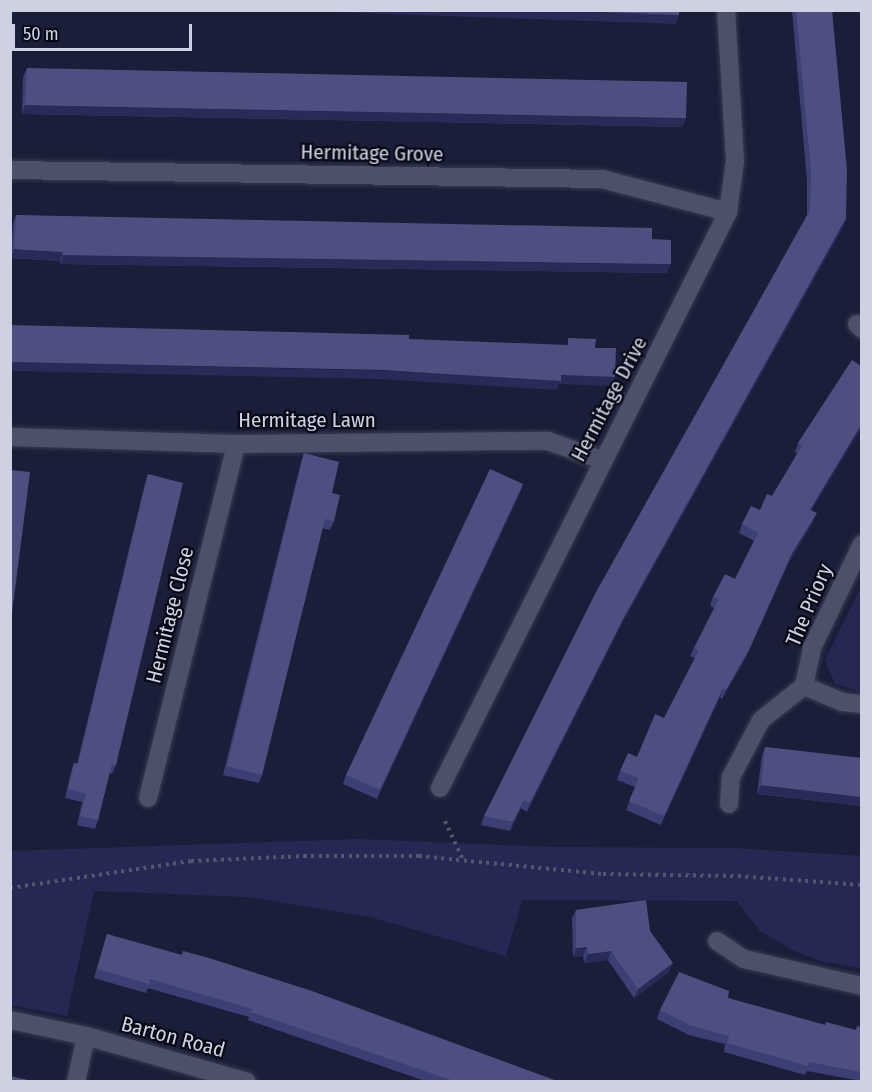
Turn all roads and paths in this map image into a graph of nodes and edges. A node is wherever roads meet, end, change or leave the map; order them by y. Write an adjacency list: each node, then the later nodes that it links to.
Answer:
1 (726, 10): 3 (street, Hermitage Drive)
2 (10, 170): 3 (street, Hermitage Grove)
3 (728, 212): 6 (street, Hermitage Drive)
4 (10, 437): 5 (street, Hermitage Lawn)
5 (236, 444): 6 (street, Hermitage Lawn); 11 (street, Hermitage Close)
6 (601, 460): 10 (street, Hermitage Drive)
7 (861, 544): 8 (street, The Priory)
8 (804, 687): 9 (street); 12 (street)
9 (861, 704)
10 (440, 788)
11 (148, 798)
12 (729, 804)
13 (445, 821): 14 (path)
14 (463, 861): 15 (path); 16 (path)
15 (861, 885)
16 (10, 888)
17 (717, 941): 18 (street)
18 (861, 986)
19 (10, 1020): 20 (street, Barton Road)
20 (86, 1036): 21 (street); 22 (street, Barton Road)
21 (76, 1082)
22 (247, 1082)

